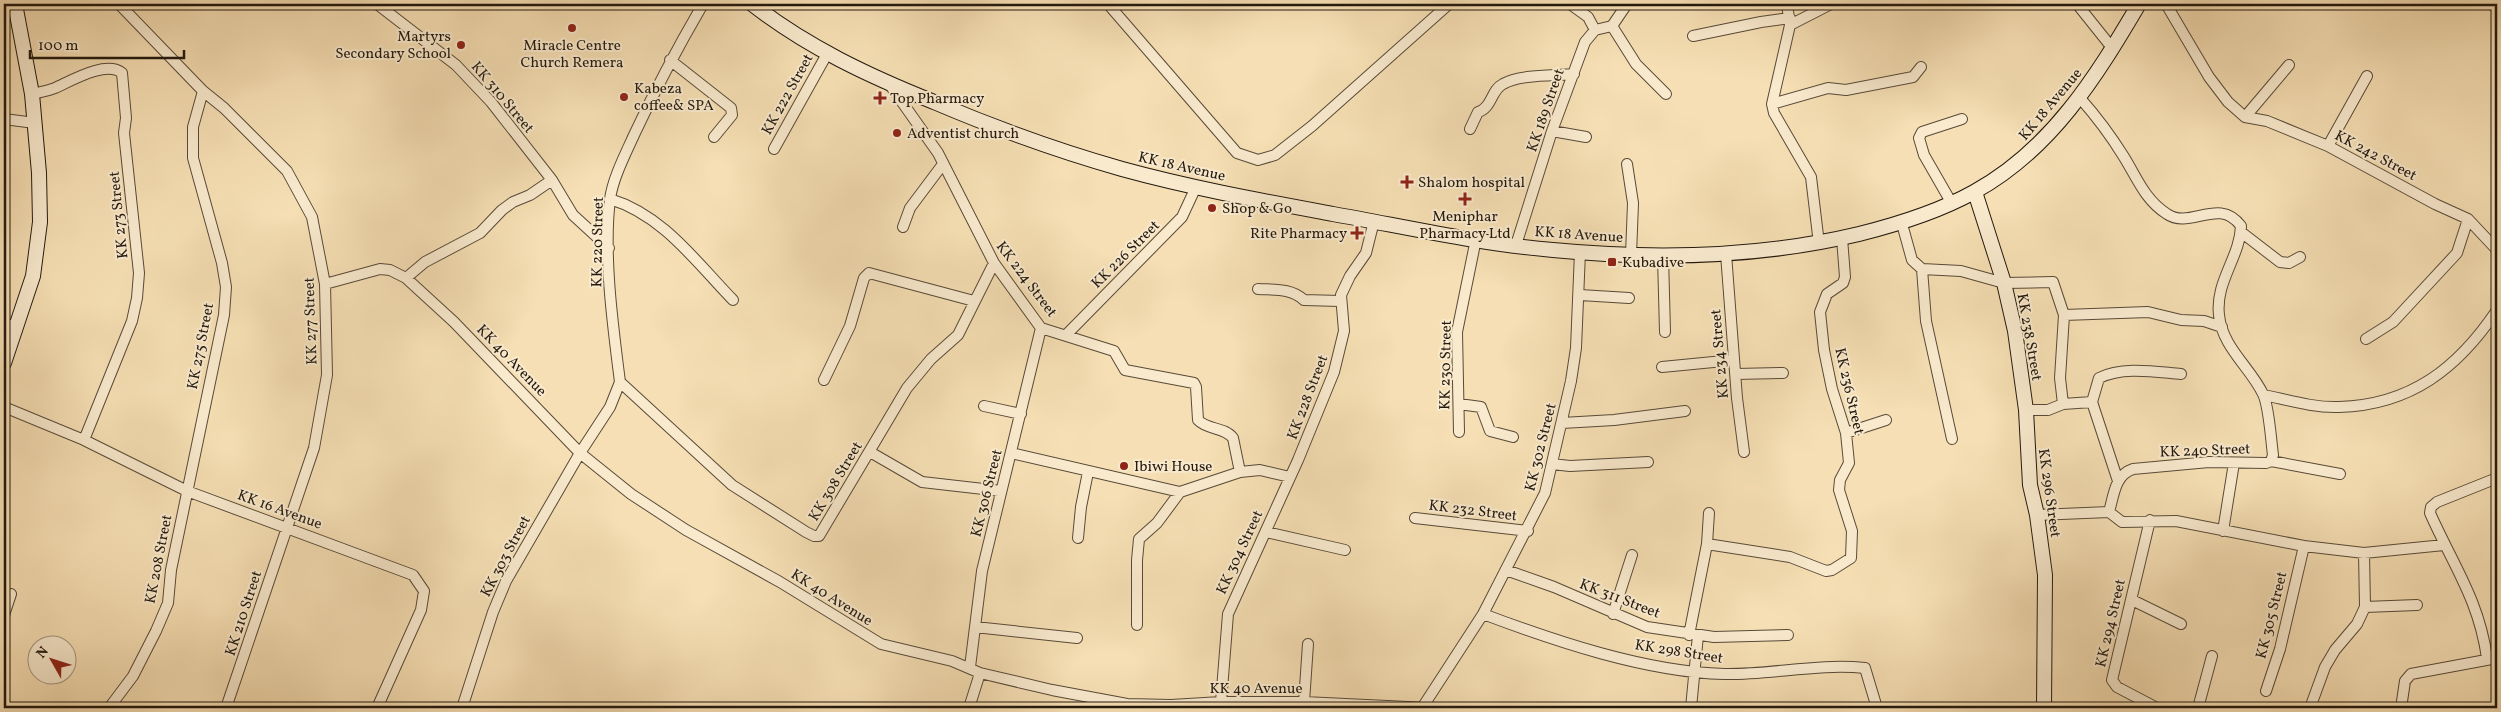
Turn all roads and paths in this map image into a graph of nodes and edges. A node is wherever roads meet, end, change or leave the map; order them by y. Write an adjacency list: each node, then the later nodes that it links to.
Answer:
1 (15, 4): 30 (main road)
2 (119, 4): 29 (street, KK 277 Street)
3 (377, 4): 46 (street, KK 310 Street)
4 (703, 4): 23 (street, KK 220 Street)
5 (752, 4): 22 (main road, KK 18 Avenue)
6 (1108, 4): 7 (street)
7 (1449, 4)
8 (1570, 4): 19 (street)
9 (1627, 4): 18 (street)
10 (1787, 4): 17 (street)
11 (1830, 4): 17 (street)
12 (2077, 4): 21 (street)
13 (2139, 4): 21 (main road, KK 18 Avenue)
14 (2166, 4): 34 (street)
15 (2489, 4): 16 (street)
16 (2497, 6)
17 (1790, 22): 20 (street); 33 (street)
18 (1612, 26): 19 (street); 31 (street)
19 (1595, 30): 26 (street, KK 189 Street)
20 (1693, 36)
21 (2113, 49): 32 (main road, KK 18 Avenue)
22 (827, 54): 28 (main road, KK 18 Avenue); 43 (street, KK 222 Street)
23 (670, 60): 40 (street); 49 (street, KK 220 Street)
24 (2289, 65): 34 (street)
25 (1921, 67): 33 (street)
26 (1574, 74): 38 (street); 39 (street, KK 189 Street)
27 (2367, 76): 42 (street)
28 (890, 84): 44 (street, KK 224 Street); 47 (main road, KK 18 Avenue)
29 (203, 91): 71 (street, KK 277 Street); 125 (street, KK 275 Street)
30 (32, 94): 37 (main road); 110 (street, KK 273 Street)
31 (1666, 94)
32 (2080, 98): 48 (main road, KK 18 Avenue); 55 (street)
33 (1772, 104): 58 (street)
34 (2244, 117): 42 (street, KK 242 Street)
35 (4, 119): 37 (street)
36 (1962, 119): 50 (street)
37 (35, 123): 83 (main road)
38 (1470, 129)
39 (1552, 131): 41 (street); 59 (street, KK 189 Street)
40 (714, 136)
41 (1586, 137)
42 (2328, 146): 51 (street, KK 242 Street)
43 (774, 150)
44 (943, 164): 54 (street); 67 (street, KK 224 Street)
45 (1627, 164): 64 (street)
46 (552, 180): 60 (street, KK 310 Street); 69 (street)
47 (1196, 187): 52 (main road, KK 18 Avenue); 85 (street, KK 226 Street)
48 (1975, 192): 50 (main road, KK 18 Avenue); 70 (main road)
49 (610, 199): 60 (street, KK 220 Street); 75 (street)
50 (1952, 202): 53 (main road, KK 18 Avenue)
51 (2468, 219): 61 (street); 86 (street)
52 (1374, 221): 57 (main road, KK 18 Avenue); 77 (street)
53 (1902, 224): 56 (main road, KK 18 Avenue); 68 (street)
54 (903, 227)
55 (2240, 232): 66 (street); 81 (street, KK 240 Street)
56 (1842, 238): 58 (main road, KK 18 Avenue); 107 (street, KK 236 Street)
57 (1476, 239): 59 (main road, KK 18 Avenue); 97 (street, KK 230 Street)
58 (1819, 244): 63 (main road, KK 18 Avenue)
59 (1516, 245): 62 (main road, KK 18 Avenue)
60 (609, 248): 94 (street, KK 220 Street)
61 (2497, 250)
62 (1580, 252): 64 (main road, KK 18 Avenue); 73 (street, KK 302 Street)
63 (1726, 254): 65 (main road, KK 18 Avenue); 87 (street, KK 234 Street)
64 (1631, 255): 65 (main road, KK 18 Avenue)
65 (1663, 256): 84 (street)
66 (2300, 258)
67 (994, 263): 76 (street, KK 308 Street); 82 (street, KK 224 Street)
68 (1922, 269): 70 (street, KK 238 Street); 109 (street)
69 (406, 278): 71 (street, KK 40 Avenue); 113 (street, KK 40 Avenue)
70 (2004, 283): 79 (street); 101 (main road, KK 238 Street)
71 (325, 284): 133 (street, KK 277 Street)
72 (1258, 289): 77 (street)
73 (1580, 295): 74 (street); 105 (street, KK 302 Street)
74 (1629, 298)
75 (733, 300)
76 (974, 301): 93 (street); 111 (street, KK 308 Street)
77 (1340, 301): 122 (street, KK 228 Street)
78 (2497, 310): 95 (street)
79 (2064, 316): 81 (street); 98 (street)
80 (4, 322): 83 (street)
81 (2222, 327): 95 (street, KK 240 Street)
82 (1041, 328): 85 (street, KK 224 Street); 103 (street, KK 306 Street)
83 (17, 330): 88 (main road)
84 (1665, 332)
85 (1066, 335): 120 (street, KK 224 Street)
86 (2366, 339)
87 (1734, 360): 89 (street); 91 (street, KK 234 Street)
88 (4, 363)
89 (1662, 367)
90 (1784, 373): 91 (street)
91 (1736, 374): 112 (street, KK 234 Street)
92 (2181, 374): 96 (street)
93 (824, 380)
94 (620, 382): 111 (street, KK 308 Street); 113 (street)
95 (2264, 395): 115 (street, KK 240 Street)
96 (2092, 402): 98 (street); 124 (street)
97 (1459, 404): 106 (street, KK 230 Street); 108 (street)
98 (2063, 404): 101 (street)
99 (984, 406): 103 (street)
100 (4, 407): 110 (street, KK 16 Avenue)
101 (2026, 410): 130 (main road, KK 296 Street)
102 (1686, 411): 105 (street)
103 (1021, 414): 114 (street, KK 306 Street)
104 (1886, 420): 107 (street)
105 (1562, 422): 118 (street, KK 302 Street)
106 (1458, 432)
107 (1846, 433): 138 (street, KK 236 Street)
108 (1513, 437)
109 (1952, 439)
110 (84, 440): 125 (street, KK 16 Avenue)
111 (870, 452): 126 (street)
112 (1744, 452)
113 (580, 453): 161 (street, KK 40 Avenue); 171 (street, KK 303 Street)
114 (1011, 453): 119 (street); 126 (street, KK 306 Street)
115 (2270, 461): 117 (street, KK 240 Street); 121 (street)
116 (1648, 462): 118 (street)
117 (2234, 463): 124 (street, KK 240 Street); 135 (street)
118 (1552, 464): 134 (street, KK 302 Street)
119 (1088, 472): 127 (street); 137 (street)
120 (1240, 472): 122 (street); 127 (street)
121 (2340, 474)
122 (1290, 477): 136 (street, KK 304 Street)
123 (2497, 478): 139 (street)
124 (2118, 480): 128 (street)
125 (187, 491): 133 (street, KK 16 Avenue); 168 (street, KK 208 Street)
126 (1001, 491): 154 (street, KK 306 Street)
127 (1180, 492): 153 (street)
128 (2109, 512): 130 (street); 132 (street)
129 (1709, 513): 138 (street)
130 (2037, 515): 178 (main road, KK 296 Street)
131 (1415, 518): 134 (street, KK 232 Street)
132 (2150, 520): 135 (street); 146 (street, KK 294 Street)
133 (286, 526): 169 (street, KK 210 Street); 170 (street, KK 16 Avenue)
134 (1528, 531): 144 (street, KK 302 Street)
135 (2223, 531): 140 (street)
136 (1266, 532): 141 (street); 165 (street, KK 304 Street)
137 (1078, 538)
138 (1707, 544): 155 (street)
139 (2444, 545): 142 (street); 160 (street)
140 (2304, 546): 142 (street); 164 (street, KK 305 Street)
141 (1345, 550)
142 (2364, 553): 148 (street)
143 (1632, 554): 150 (street)
144 (1506, 570): 149 (street, KK 302 Street); 150 (street, KK 311 Street)
145 (11, 594): 151 (street)
146 (2132, 600): 152 (street); 179 (street, KK 294 Street)
147 (2417, 605): 148 (street)
148 (2365, 607): 181 (street)
149 (1483, 614): 162 (street, KK 298 Street); 174 (street, KK 302 Street)
150 (1613, 614): 155 (street, KK 311 Street)
151 (4, 615)
152 (2181, 624)
153 (1137, 625)
154 (975, 626): 157 (street); 161 (street, KK 306 Street)
155 (1694, 635): 156 (street, KK 311 Street); 162 (street)
156 (1788, 635)
157 (1077, 638)
158 (1308, 644): 166 (street)
159 (2212, 656): 180 (street)
160 (2492, 658): 182 (street)
161 (970, 667): 163 (street, KK 40 Avenue)
162 (1694, 671): 176 (street); 177 (street, KK 298 Street)
163 (980, 673): 167 (street, KK 40 Avenue); 172 (street)
164 (2266, 691)
165 (1221, 702): 166 (street, KK 40 Avenue); 167 (street, KK 40 Avenue)
166 (1309, 705): 173 (street, KK 40 Avenue)
167 (1127, 706)
168 (108, 708)
169 (226, 708)
170 (377, 708)
171 (462, 708)
172 (969, 708)
173 (1399, 708): 174 (street, KK 40 Avenue)
174 (1422, 708): 175 (street, KK 40 Avenue)
175 (1429, 708)
176 (1691, 708)
177 (1877, 708)
178 (2044, 708)
179 (2157, 708)
180 (2198, 708)
181 (2310, 708)
182 (2401, 708)

